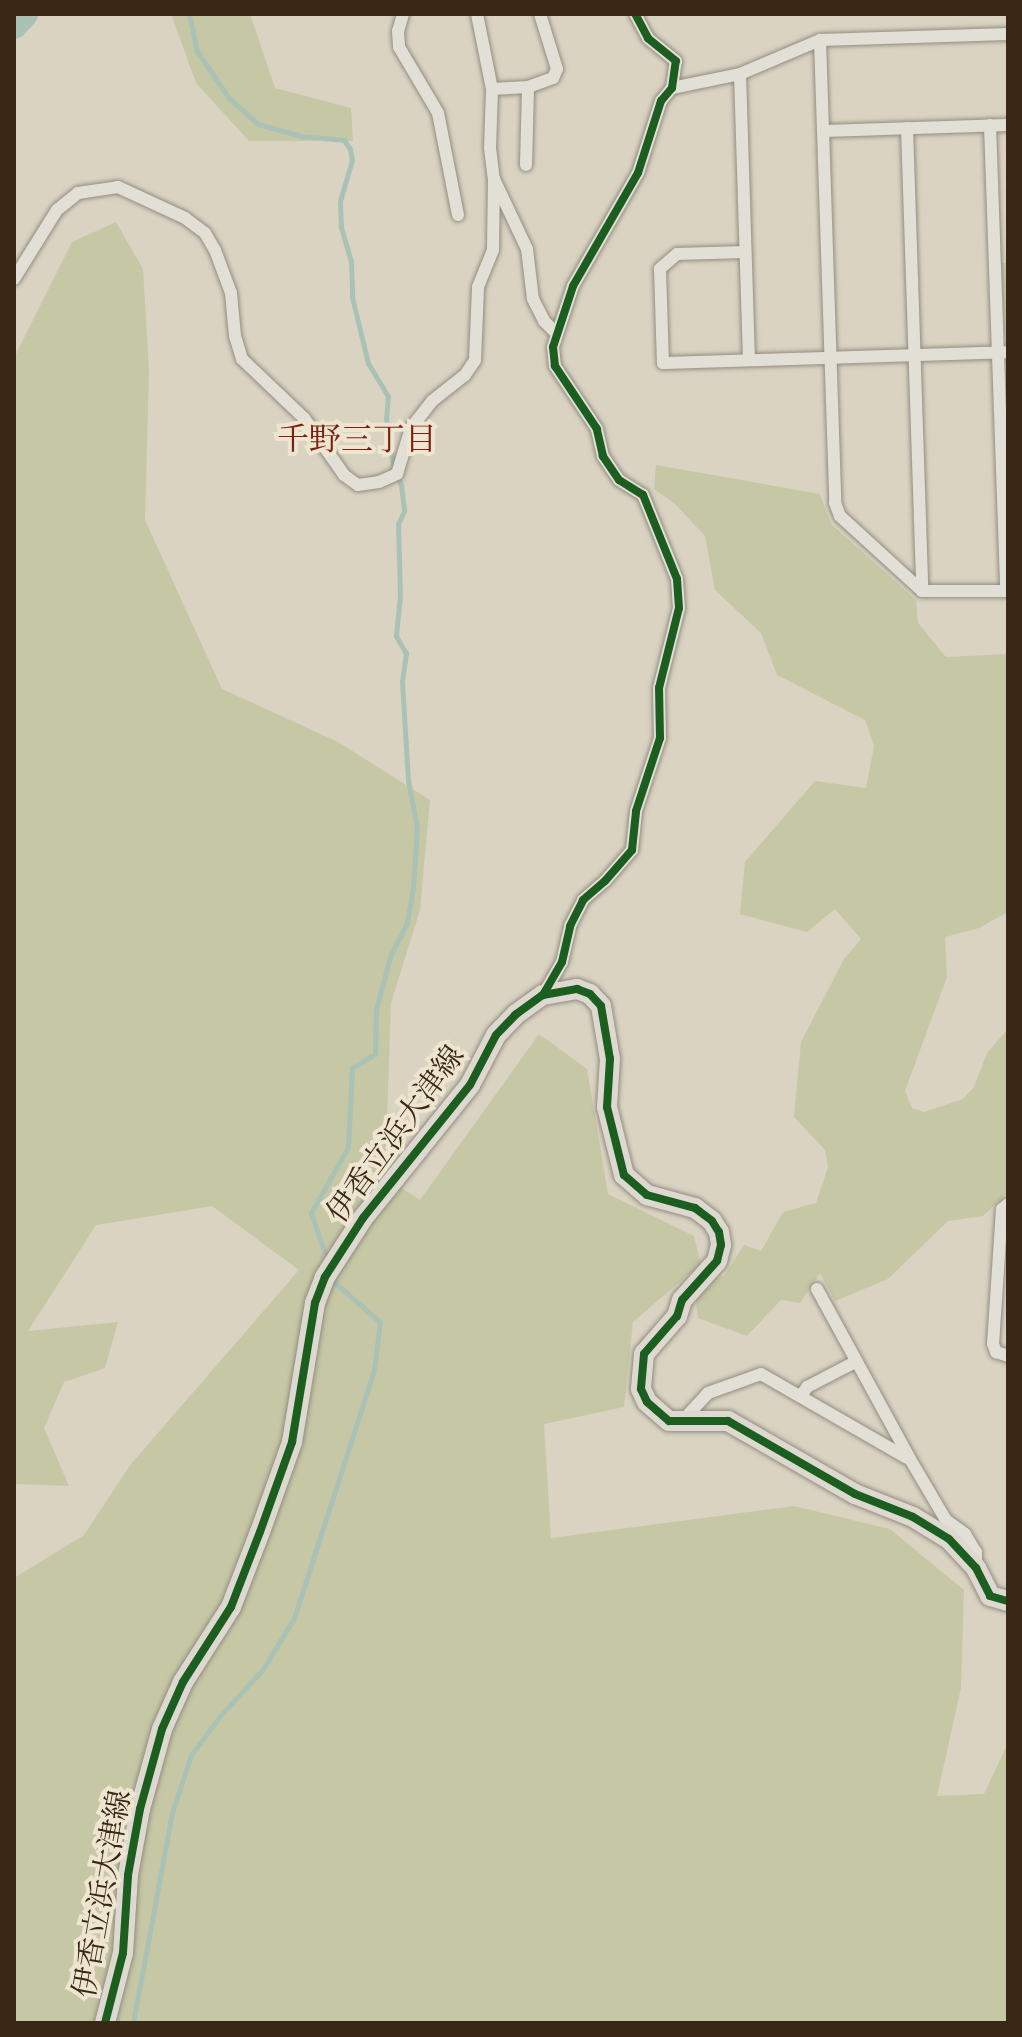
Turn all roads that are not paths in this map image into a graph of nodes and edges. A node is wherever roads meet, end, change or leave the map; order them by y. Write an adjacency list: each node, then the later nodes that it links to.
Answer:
1 (403, 14): 17 (street)
2 (477, 14): 10 (street)
3 (540, 14): 8 (street)
4 (635, 14): 9 (street)
5 (1008, 34): 6 (street)
6 (820, 40): 7 (street); 14 (street)
7 (740, 74): 9 (street); 18 (street)
8 (528, 87): 10 (street); 15 (street)
9 (672, 88): 21 (street)
10 (492, 89): 16 (street)
11 (990, 125): 12 (street); 13 (street); 19 (street)
12 (1008, 125)
13 (907, 128): 14 (street); 23 (street)
14 (823, 131): 24 (street)
15 (526, 165)
16 (494, 179): 20 (street); 21 (street)
17 (458, 215)
18 (745, 252): 25 (street); 25 (street)
19 (1001, 260): 22 (street)
20 (14, 279)
21 (556, 333): 28 (street)
22 (1003, 352): 23 (street); 27 (street)
23 (914, 355): 24 (street); 26 (street)
24 (830, 357): 25 (street); 26 (street)
25 (749, 360)
26 (922, 591): 27 (street)
27 (1007, 591)
28 (543, 995): 34 (main road); 38 (main road, 伊香立浜大津線)
29 (1008, 1204): 31 (street)
30 (817, 1289): 32 (street)
31 (1008, 1356)
32 (855, 1362): 33 (street); 35 (street)
33 (801, 1396): 34 (street); 35 (street)
34 (683, 1420): 36 (main road)
35 (910, 1459): 36 (street)
36 (976, 1568): 37 (main road)
37 (1008, 1601)
38 (105, 2023)

